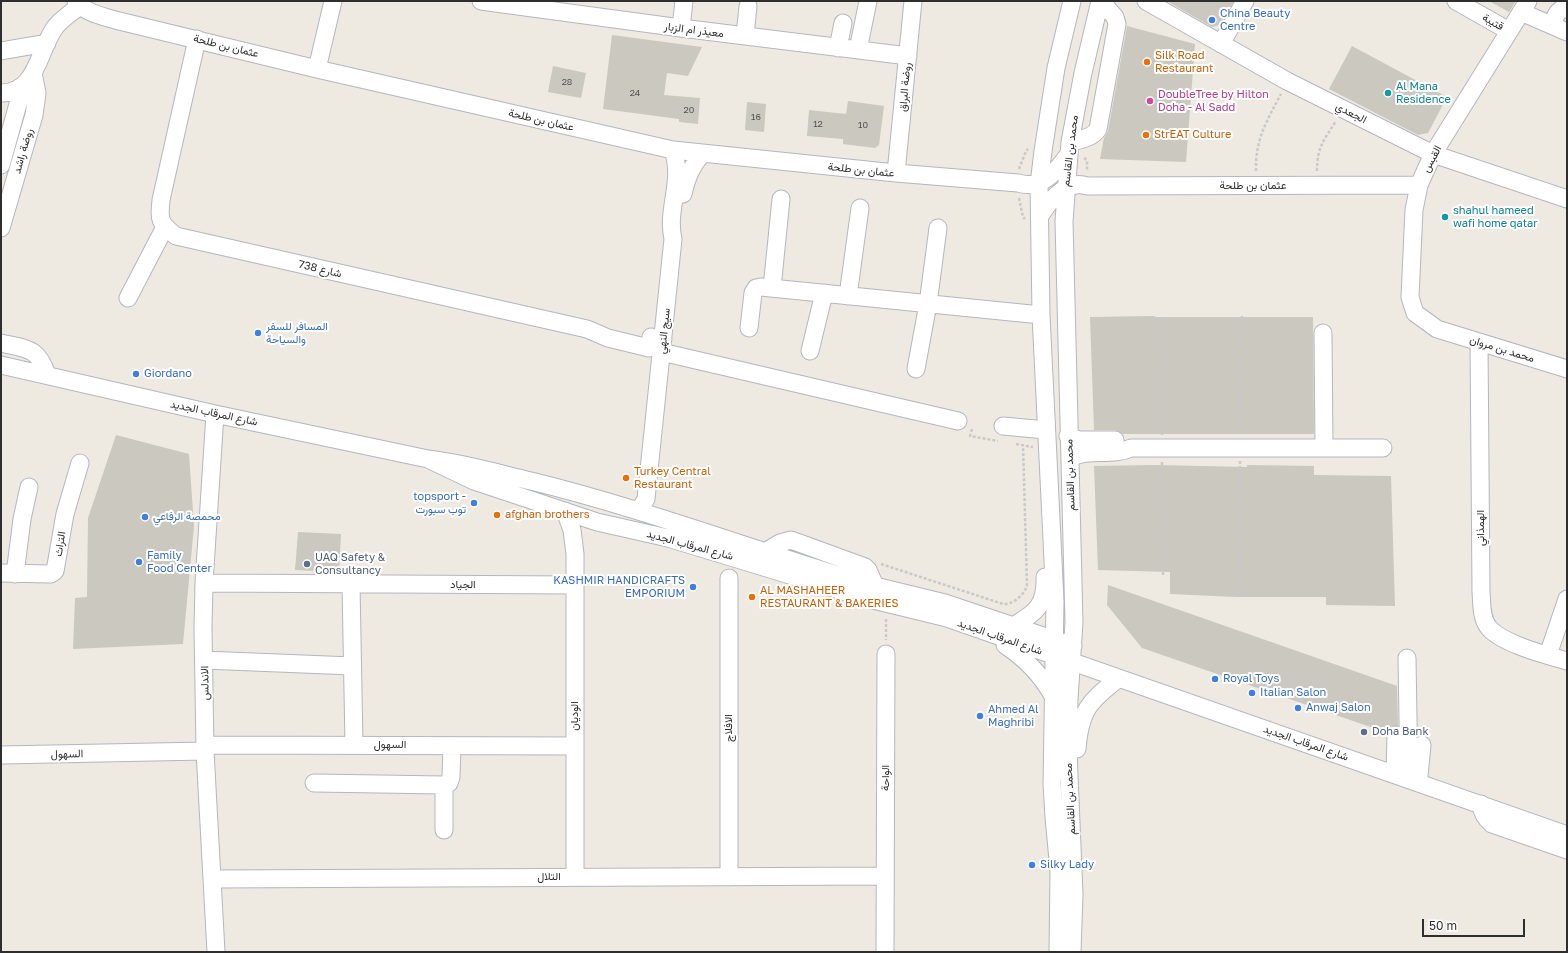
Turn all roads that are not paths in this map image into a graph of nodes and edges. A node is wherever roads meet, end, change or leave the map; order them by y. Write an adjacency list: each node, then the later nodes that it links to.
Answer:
1 (334, 1): 28 (street)
2 (481, 1): 17 (street, معيذر ام الزبار)
3 (684, 1): 17 (street)
4 (868, 1): 25 (street)
5 (913, 1): 27 (street, روضة البراق)
6 (1072, 1): 35 (street, محمد بن القاسم)
7 (1101, 1): 31 (street, محمد بن القاسم); 31 (street)
8 (1146, 1): 23 (street, الجعدي)
9 (1245, 1): 23 (street)
10 (1456, 1): 18 (street, قتيبة)
11 (78, 3): 21 (street, عثمان بن طلحة); 22 (street)
12 (748, 6): 20 (street)
13 (1525, 7): 16 (street); 18 (street, القبس)
14 (1567, 9): 16 (street)
15 (843, 23): 24 (street)
16 (1552, 25): 19 (street)
17 (680, 28): 20 (street, معيذر ام الزبار)
18 (1509, 31): 34 (street, القبس)
19 (1567, 32)
20 (745, 36): 24 (street, معيذر ام الزبار)
21 (197, 39): 28 (street, عثمان بن طلحة); 48 (street)
22 (47, 42): 26 (street); 29 (street)
23 (1221, 44): 34 (street, الجعدي)
24 (838, 48): 25 (street, معيذر ام الزبار)
25 (858, 50): 27 (street, معيذر ام الزبار)
26 (1, 51)
27 (908, 56): 37 (street, روضة البراق)
28 (317, 69): 32 (street, عثمان بن طلحة)
29 (28, 80): 30 (street); 36 (street); 49 (street, روضة راشد)
30 (1, 93)
31 (1069, 149): 39 (street); 42 (street, محمد بن القاسم)
32 (673, 150): 33 (street, عثمان بن طلحة); 51 (street, سيج النهي)
33 (702, 154): 37 (street, عثمان بن طلحة); 51 (street)
34 (1433, 154): 41 (street, القبس); 44 (street, الجعدي)
35 (1042, 160): 38 (street); 39 (street, محمد بن القاسم)
36 (1, 165)
37 (896, 173): 38 (street, عثمان بن طلحة)
38 (1018, 183): 39 (street, عثمان بن طلحة)
39 (1040, 184): 47 (street, محمد بن القاسم)
40 (1087, 186): 41 (street, عثمان بن طلحة); 42 (street, عثمان بن طلحة); 45 (street)
41 (1419, 186): 59 (street, القبس)
42 (1066, 188): 45 (street, محمد بن القاسم); 47 (street)
43 (781, 199): 52 (street)
44 (1567, 199)
45 (1065, 206): 73 (street, محمد بن القاسم)
46 (860, 208): 54 (street)
47 (1040, 216): 57 (street, محمد بن القاسم)
48 (165, 227): 55 (street); 63 (street, شارع 738)
49 (1, 228)
50 (938, 228): 56 (street)
51 (673, 239): 63 (street, سيج النهي)
52 (772, 288): 53 (street); 58 (street)
53 (824, 293): 54 (street); 64 (street)
54 (848, 296): 56 (street)
55 (128, 298)
56 (928, 304): 57 (street); 66 (street)
57 (1041, 315): 72 (street, محمد بن القاسم)
58 (749, 328)
59 (1437, 329): 61 (street, محمد بن مروان)
60 (1323, 333): 75 (street)
61 (1479, 342): 67 (street, محمد بن مروان); 100 (street, الهمذاني)
62 (1, 343): 68 (street)
63 (661, 344): 70 (street, شارع 738); 82 (street, سيج النهي)
64 (810, 351)
65 (1, 365): 68 (street, شارع المرقاب الجديد)
66 (916, 369)
67 (1567, 369)
68 (47, 376): 69 (street, شارع المرقاب الجديد)
69 (215, 414): 78 (street, شارع المرقاب الجديد); 90 (street, الاندلس)
70 (958, 421)
71 (1003, 424): 72 (street)
72 (1046, 427): 85 (street, محمد بن القاسم)
73 (1068, 436): 74 (street); 77 (street, محمد بن القاسم)
74 (1132, 448): 75 (street); 77 (street)
75 (1324, 448): 76 (street)
76 (1383, 448)
77 (1070, 458): 99 (street, محمد بن القاسم)
78 (428, 460): 81 (street, شارع المرقاب الجديد); 82 (street, شارع المرقاب الجديد)
79 (80, 463): 88 (street, التراث)
80 (29, 487): 88 (street)
81 (530, 500): 82 (street); 83 (street, شارع المرقاب الجديد)
82 (639, 511): 86 (street, شارع المرقاب الجديد)
83 (566, 512): 84 (street, شارع المرقاب الجديد); 87 (street, الوديان)
84 (597, 522): 87 (street, الوديان); 96 (street, شارع المرقاب الجديد)
85 (1052, 522): 95 (street); 97 (street, محمد بن القاسم)
86 (765, 552): 93 (street, شارع المرقاب الجديد); 93 (street)
87 (575, 554): 92 (street, الوديان)
88 (8, 573)
89 (729, 578): 124 (street, الافلاج)
90 (204, 583): 91 (street, الجياد); 102 (street, الاندلس)
91 (351, 584): 92 (street, الجياد); 104 (street)
92 (575, 586): 111 (street, الوديان)
93 (876, 586): 95 (street, شارع المرقاب الجديد)
94 (1567, 599): 100 (street)
95 (1013, 626): 97 (street, شارع المرقاب الجديد)
96 (989, 633): 97 (street, شارع المرقاب الجديد); 106 (street)
97 (1055, 648): 99 (street, شارع المرقاب الجديد); 106 (street, محمد بن القاسم)
98 (886, 654): 122 (street, الواحة)
99 (1072, 654): 105 (street, شارع المرقاب الجديد); 115 (street, محمد بن القاسم)
100 (1548, 655): 103 (street, الهمذاني)
101 (1407, 658): 114 (street)
102 (204, 660): 104 (street); 112 (street, الاندلس)
103 (1567, 661)
104 (352, 666): 109 (street)
105 (1118, 679): 114 (street, شارع المرقاب الجديد); 115 (street)
106 (1053, 696): 128 (street, محمد بن القاسم)
107 (1393, 735): 114 (street)
108 (1422, 744): 114 (street)
109 (354, 746): 110 (street, السهول); 112 (street, السهول)
110 (452, 746): 111 (street, السهول); 117 (street)
111 (575, 746): 123 (street, الوديان)
112 (205, 748): 113 (street, السهول); 125 (street, الاندلس)
113 (1, 755)
114 (1403, 776): 118 (street, شارع المرقاب الجديد)
115 (1068, 778): 129 (street, محمد بن القاسم)
116 (314, 783): 117 (street)
117 (444, 785): 119 (street)
118 (1481, 804): 120 (street, شارع المرقاب الجديد); 121 (street)
119 (444, 830)
120 (1567, 835)
121 (1567, 850)
122 (885, 876): 124 (street, التلال); 127 (street, الواحة)
123 (576, 877): 124 (street, التلال); 125 (street, التلال)
124 (729, 877)
125 (212, 879): 126 (street, الاندلس)
126 (216, 952)
127 (885, 952)
128 (1058, 952)
129 (1072, 952)

